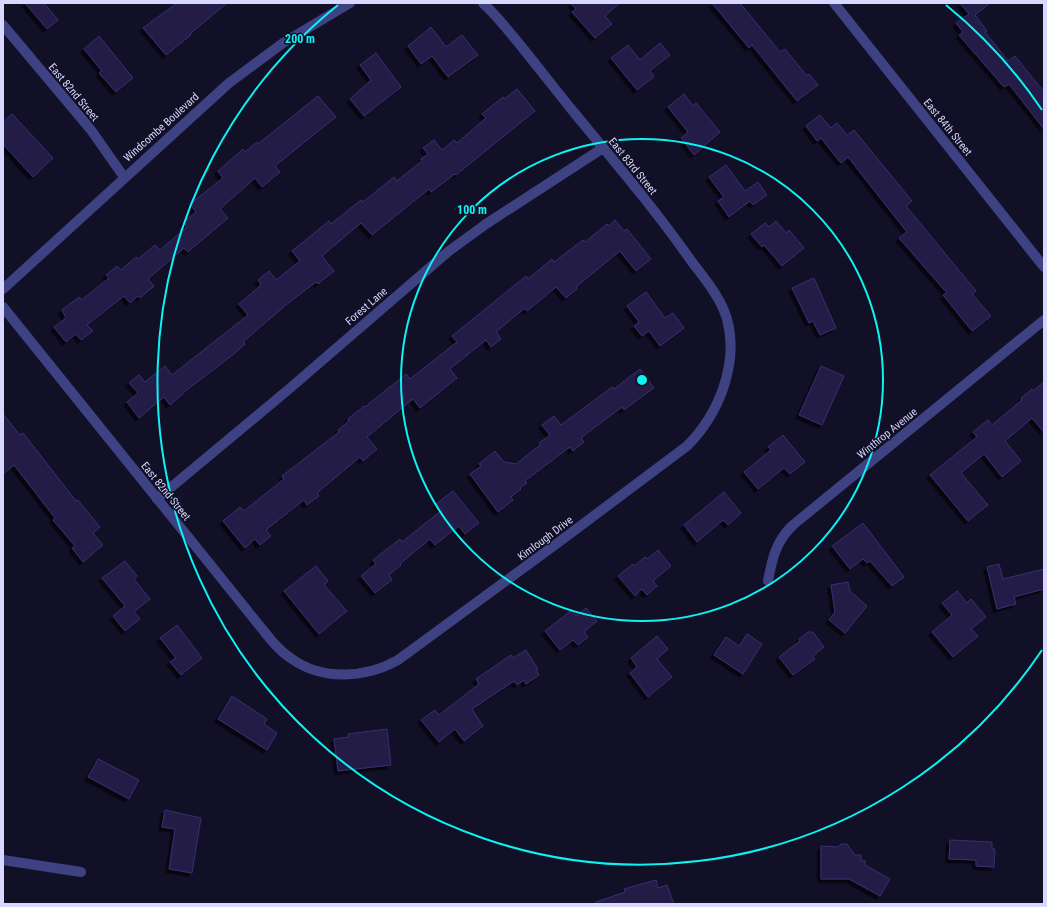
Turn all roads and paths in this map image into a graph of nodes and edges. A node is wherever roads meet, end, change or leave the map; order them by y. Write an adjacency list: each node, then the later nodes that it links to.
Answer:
1 (350, 3): 6 (street, Windcombe Boulevard)
2 (483, 3): 5 (street, East 83rd Street)
3 (834, 3): 7 (street, East 84th Street)
4 (3, 24): 6 (street, East 82nd Street)
5 (603, 148): 11 (street, East 83rd Street); 12 (street, Forest Lane)
6 (124, 177): 8 (street, Windcombe Boulevard)
7 (1044, 267)
8 (3, 289)
9 (3, 307): 12 (street, East 82nd Street)
10 (1044, 320): 13 (street, Winthrop Avenue)
11 (730, 360): 14 (street, Kimlough Drive)
12 (157, 499): 14 (street, East 82nd Street)
13 (768, 581)
14 (325, 672)
15 (3, 860): 16 (street)
16 (81, 872)

